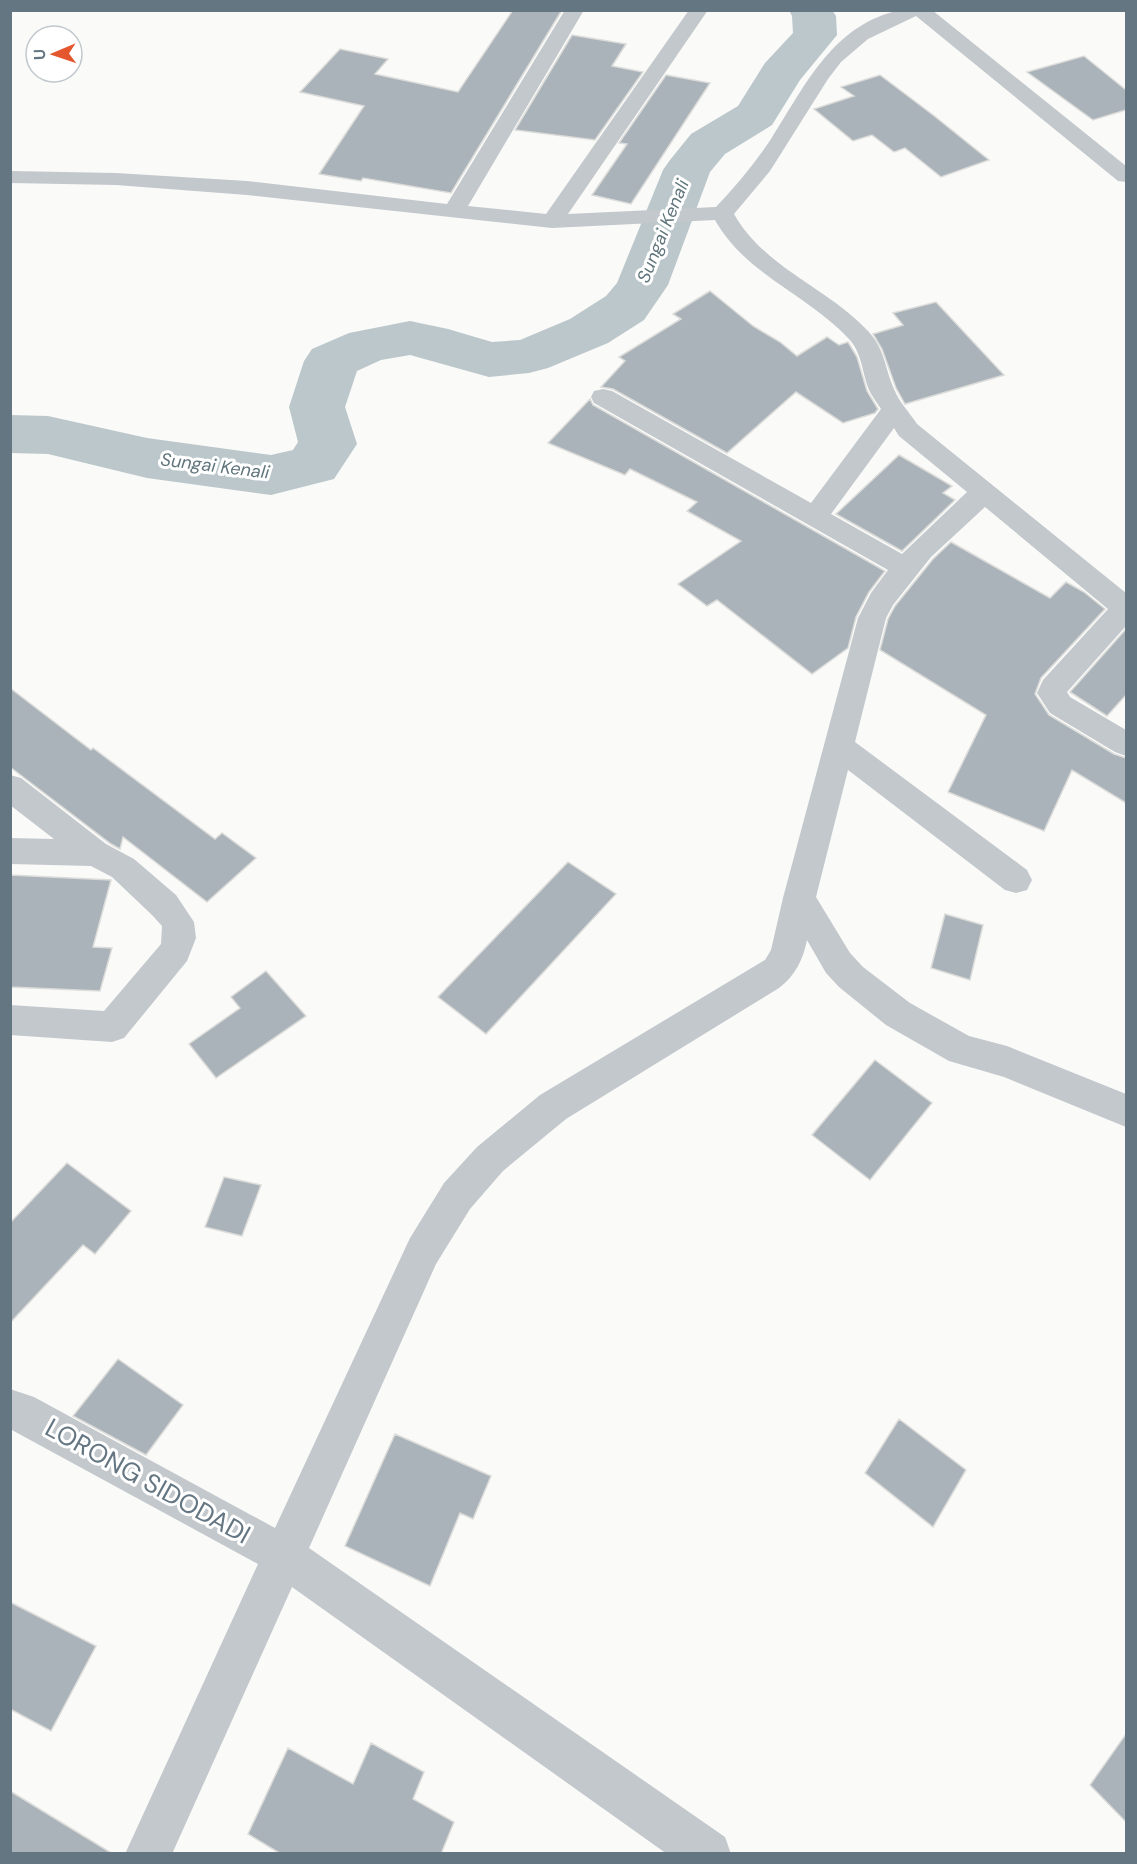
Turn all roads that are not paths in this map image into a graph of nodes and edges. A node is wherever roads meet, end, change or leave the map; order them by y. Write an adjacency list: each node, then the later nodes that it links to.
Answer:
1 (575, 10): 6 (street)
2 (699, 10): 8 (street)
3 (918, 10): 4 (street); 7 (street)
4 (1126, 176)
5 (10, 177): 6 (street)
6 (454, 211): 8 (street)
7 (711, 213): 8 (street); 10 (street)
8 (552, 221)
9 (603, 397): 12 (street)
10 (894, 411): 11 (street); 12 (street)
11 (983, 493): 13 (street); 14 (street)
12 (816, 515): 13 (street)
13 (906, 568): 16 (street)
14 (1126, 608): 15 (street)
15 (1126, 744)
16 (839, 747): 20 (street); 21 (street)
17 (10, 788): 19 (street)
18 (10, 851): 19 (street)
19 (94, 853): 22 (street)
20 (1016, 880)
21 (799, 897): 23 (street); 25 (street)
22 (10, 1020)
23 (1126, 1111)
24 (10, 1409): 25 (street, LORONG SIDODADI)
25 (285, 1556): 26 (street); 27 (street, LORONG SIDODADI)
26 (148, 1854)
27 (708, 1854)

